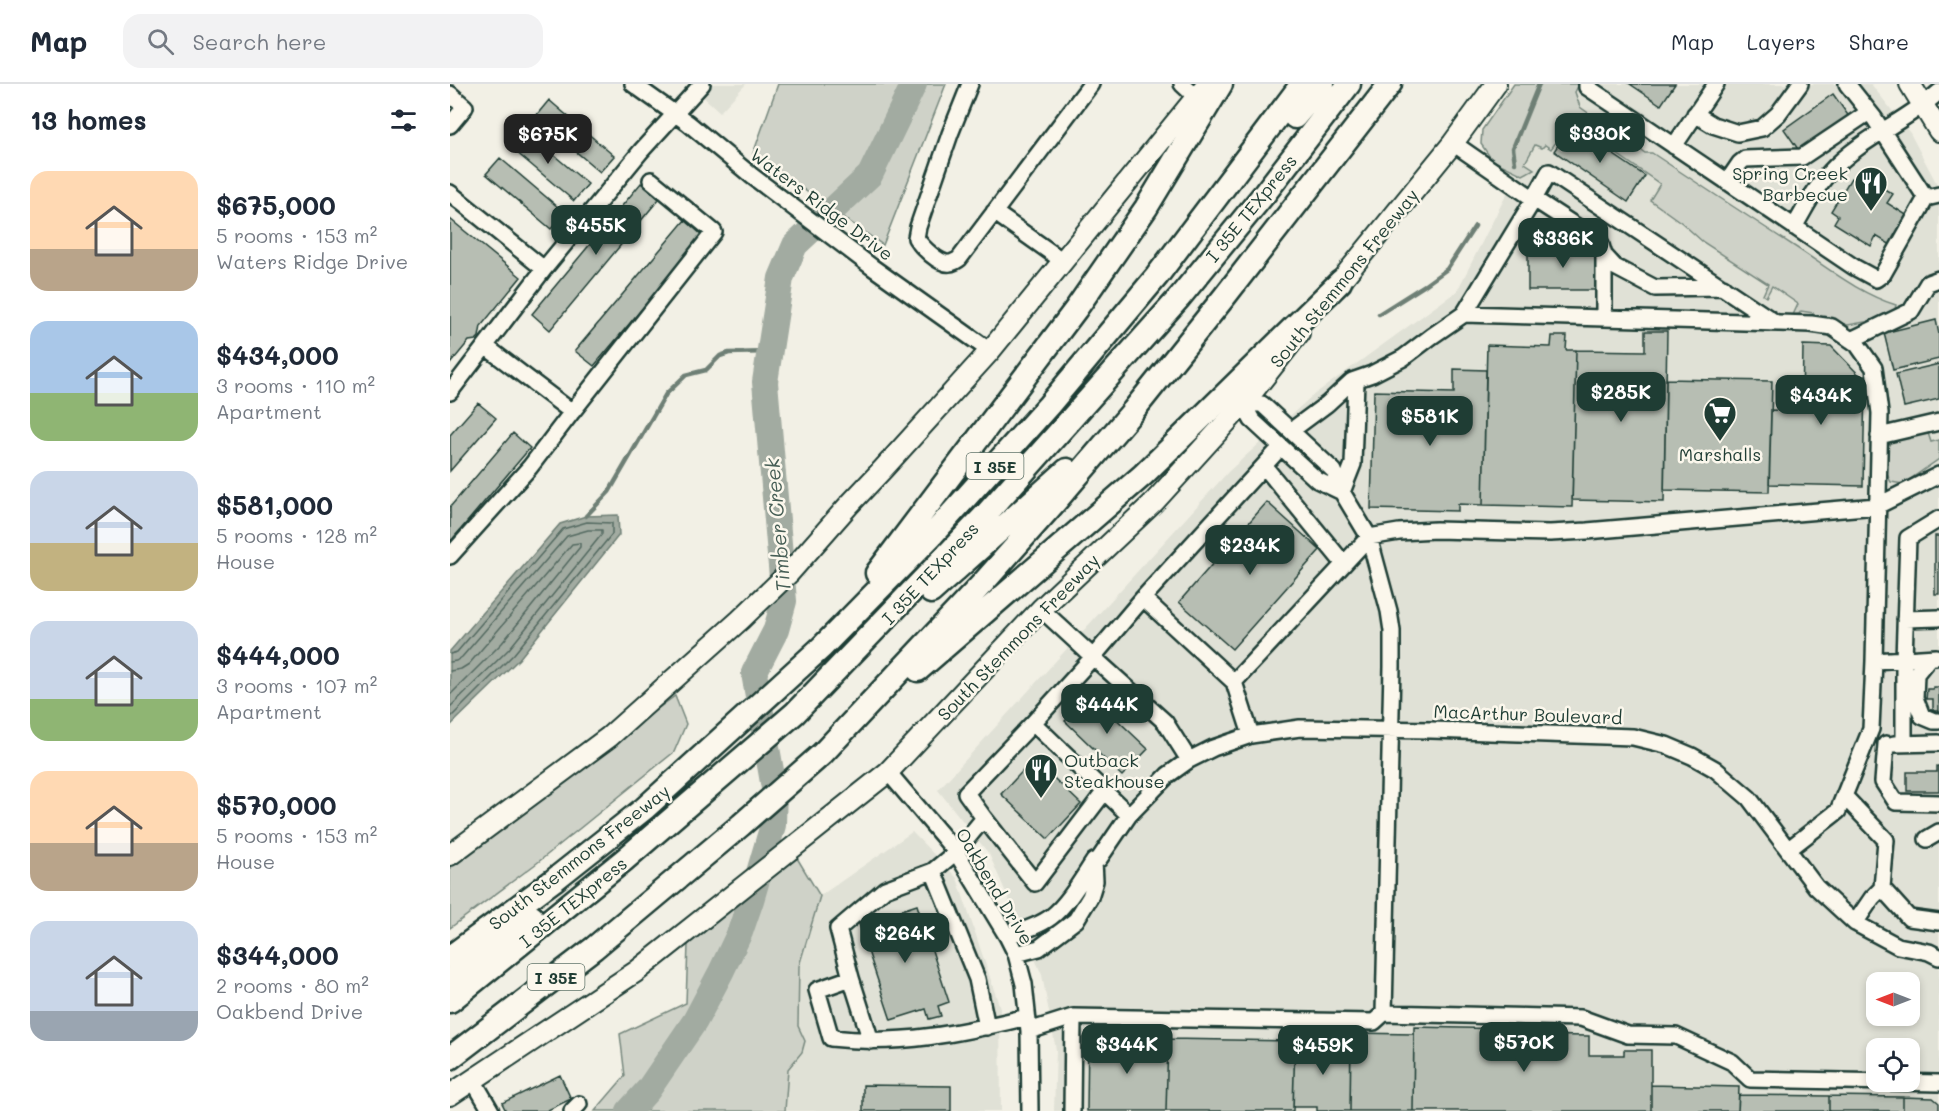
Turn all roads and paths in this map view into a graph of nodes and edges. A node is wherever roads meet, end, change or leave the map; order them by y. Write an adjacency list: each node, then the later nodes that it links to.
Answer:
1 (633, 84): 22 (street, Waters Ridge Drive)
2 (702, 84): 22 (street)
3 (970, 84): 33 (street)
4 (1091, 84): 33 (street)
5 (1221, 84): 69 (highway)
6 (1302, 84): 38 (highway, South Stemmons Freeway / I 35E)
7 (1323, 84): 38 (highway)
8 (1349, 84): 75 (highway, I 35E TEXpress)
9 (1390, 84): 51 (highway, I 35E)
10 (1496, 84): 26 (main road, South Stemmons Freeway)
11 (1587, 84): 27 (street)
12 (1716, 84): 21 (street)
13 (1800, 84): 21 (street)
14 (1847, 84): 20 (street)
15 (1910, 84): 19 (main road)
16 (1195, 88): 36 (main road)
17 (1939, 92): 19 (street)
18 (450, 94): 23 (street)
19 (1931, 104): 24 (street); 25 (main road)
20 (1869, 112): 24 (street); 29 (street)
21 (1695, 114): 27 (street)
22 (676, 115): 37 (street); 47 (street, Waters Ridge Drive)
23 (450, 125)
24 (1882, 130): 31 (street); 34 (street)
25 (1939, 131)
26 (1453, 143): 32 (street); 40 (main road, South Stemmons Freeway)
27 (1674, 146): 29 (street)
28 (651, 180): 52 (street)
29 (1727, 182): 34 (street)
30 (450, 192): 37 (street)
31 (1933, 196): 34 (street)
32 (1534, 199): 35 (street); 41 (street); 42 (street)
33 (994, 212): 36 (street)
34 (1794, 226)
35 (1604, 255): 41 (street); 43 (street)
36 (1063, 261): 47 (main road)
37 (544, 269): 46 (street)
38 (1157, 276): 69 (highway, South Stemmons Freeway / I 35E)
39 (1939, 279): 45 (street)
40 (1340, 282): 50 (main road, South Stemmons Freeway); 84 (highway)
41 (1723, 287): 44 (street)
42 (1464, 314): 43 (street); 48 (street)
43 (1604, 318): 44 (street)
44 (1777, 323): 45 (street)
45 (1851, 340): 55 (street)
46 (485, 346): 49 (street); 52 (street)
47 (990, 351): 95 (main road)
48 (1356, 381): 54 (street); 59 (street)
49 (450, 392)
50 (1244, 404): 54 (street); 56 (street); 66 (main road, South Stemmons Freeway)
51 (1133, 411): 75 (highway); 84 (highway, I 35E)
52 (572, 412): 63 (street)
53 (1939, 422): 55 (street)
54 (1292, 430): 59 (street)
55 (1880, 436): 60 (street)
56 (1281, 447): 57 (street); 59 (street)
57 (1264, 466): 64 (street); 65 (street)
58 (1939, 476): 60 (street)
59 (1342, 492): 62 (street)
60 (1877, 506): 62 (street); 73 (street)
61 (1939, 519): 68 (street)
62 (1369, 537): 64 (street); 78 (street)
63 (450, 556)
64 (1344, 564): 74 (street)
65 (1143, 598): 70 (street); 74 (street)
66 (1041, 609): 70 (street); 86 (main road, South Stemmons Freeway)
67 (1939, 618): 68 (street)
68 (1905, 619): 72 (street)
69 (822, 646): 90 (highway, South Stemmons Freeway / I 35E)
70 (1093, 657): 77 (street); 85 (street)
71 (1934, 657): 72 (street); 76 (street)
72 (1904, 659): 73 (street); 83 (street)
73 (1874, 661): 81 (street)
74 (1234, 682): 79 (street)
75 (795, 713): 107 (highway, I 35E TEXpress)
76 (1939, 721)
77 (1033, 723): 87 (street); 92 (street)
78 (1391, 729): 79 (street, MacArthur Boulevard); 93 (street, MacArthur Boulevard); 108 (street)
79 (1251, 735): 85 (street, MacArthur Boulevard)
80 (1939, 743): 83 (street)
81 (1865, 744): 82 (street); 88 (street)
82 (1886, 744): 83 (street); 89 (street)
83 (1904, 744)
84 (822, 754): 113 (highway, I 35E)
85 (1189, 760): 91 (street, MacArthur Boulevard)
86 (888, 772): 94 (street, Oakbend Drive); 114 (main road, South Stemmons Freeway)
87 (1105, 791): 91 (street); 92 (street)
88 (1844, 796): 93 (street); 98 (street)
89 (1939, 803)
90 (645, 808): 104 (highway, South Stemmons Freeway / I 35E); 106 (highway)
91 (1129, 815): 96 (street, MacArthur Boulevard)
92 (984, 818): 94 (street)
93 (1789, 849): 100 (street, MacArthur Boulevard)
94 (956, 852): 97 (street); 101 (street, Oakbend Drive)
95 (450, 855)
96 (1094, 861): 101 (street, MacArthur Boulevard); 103 (street)
97 (933, 871): 105 (street); 111 (street)
98 (1882, 888): 99 (street); 100 (street)
99 (1939, 922)
100 (1855, 923): 102 (street, MacArthur Boulevard)
101 (1007, 936): 103 (street, Oakbend Drive)
102 (1936, 953)
103 (1016, 954): 110 (street, Oakbend Drive)
104 (450, 957)
105 (851, 978): 112 (street); 112 (street)
106 (450, 979)
107 (450, 1001)
108 (1384, 1013): 109 (street); 115 (street)
109 (1073, 1017): 110 (street); 119 (street)
110 (1028, 1024): 111 (street); 118 (street, Oakbend Drive)
111 (987, 1027): 112 (street)
112 (871, 1041)
113 (450, 1058)
114 (473, 1080): 116 (main road, South Stemmons Freeway); 117 (street)
115 (1939, 1083)
116 (450, 1095)
117 (490, 1111)
118 (1030, 1111)
119 (1072, 1111)

